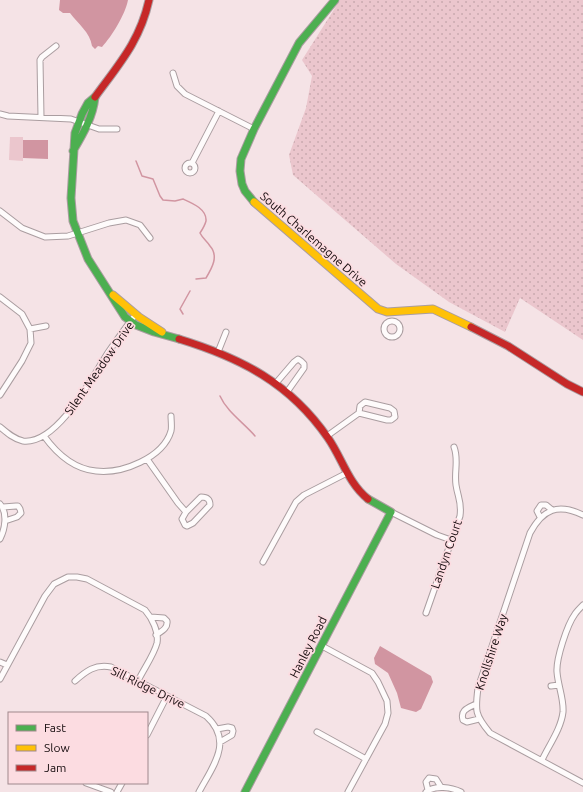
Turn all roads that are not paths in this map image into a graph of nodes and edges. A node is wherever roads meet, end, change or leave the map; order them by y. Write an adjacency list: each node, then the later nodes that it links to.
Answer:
1 (149, 0): 5 (street)
2 (335, 0): 12 (street, South Charlemagne Drive)
3 (56, 46): 8 (street)
4 (173, 73): 6 (street)
5 (95, 97): 9 (street); 10 (street)
6 (219, 111): 12 (street); 14 (street)
7 (0, 114): 8 (street)
8 (40, 117): 9 (street)
9 (79, 121): 10 (street); 13 (street)
10 (87, 125): 11 (street); 13 (street)
11 (117, 129)
12 (254, 129): 20 (street, South Charlemagne Drive)
13 (73, 151): 16 (street)
14 (192, 163)
15 (0, 211): 16 (street)
16 (78, 233): 17 (street); 18 (street)
17 (150, 238)
18 (110, 292): 21 (street); 22 (street)
19 (0, 297): 25 (street)
20 (393, 312): 23 (street); 31 (street, South Charlemagne Drive)
21 (136, 314): 22 (street, Silent Meadow Drive); 27 (street)
22 (130, 321): 27 (street); 36 (street, Silent Meadow Drive)
23 (392, 321)
24 (46, 326): 25 (street)
25 (30, 329): 32 (street)
26 (226, 332): 28 (street)
27 (164, 334): 28 (street)
28 (218, 352): 29 (street)
29 (276, 383): 30 (street); 30 (street)
30 (287, 392): 37 (street)
31 (583, 392)
32 (0, 395)
33 (359, 414): 33 (street); 37 (street)
34 (171, 416): 39 (street)
35 (0, 427): 36 (street, Silent Meadow Drive)
36 (44, 436): 39 (street)
37 (327, 436): 40 (street)
38 (454, 447): 49 (street, Landyn Court)
39 (147, 459): 43 (street)
40 (347, 473): 44 (street); 50 (street)
41 (1, 505): 47 (street); 47 (street)
42 (552, 510): 45 (street, Knollshire Way); 46 (street, Knollshire Way); 46 (street, Knollshire Way)
43 (186, 512): 43 (street)
44 (392, 512): 49 (street); 55 (street, Hanley Road)
45 (583, 515)
46 (540, 517): 64 (street, Knollshire Way)
47 (5, 521): 48 (street)
48 (0, 539)
49 (451, 540): 52 (street, Landyn Court)
50 (263, 562)
51 (583, 605): 61 (street)
52 (426, 613)
53 (151, 617): 54 (street); 54 (street); 57 (street)
54 (156, 635): 60 (street)
55 (322, 646): 70 (street); 78 (street, Hanley Road)
56 (0, 662): 57 (street)
57 (7, 665): 58 (street)
58 (0, 679)
59 (75, 681): 60 (street, Sill Ridge Drive)
60 (138, 681): 63 (street, Sill Ridge Drive)
61 (559, 685): 62 (street); 71 (street)
62 (551, 686)
63 (167, 696): 66 (street, Sill Ridge Drive); 68 (street)
64 (476, 704): 65 (street, Knollshire Way); 65 (street)
65 (479, 719): 71 (street, Knollshire Way)
66 (217, 729): 69 (street); 69 (street)
67 (317, 732): 70 (street)
68 (148, 733)
69 (220, 742): 77 (street)
70 (366, 759): 79 (street)
71 (542, 760): 72 (street, Knollshire Way)
72 (583, 782)
73 (89, 784): 76 (street)
74 (441, 787): 75 (street); 75 (street); 80 (street)
75 (427, 791)
76 (111, 792)
77 (199, 792)
78 (245, 792)
79 (348, 792)
80 (461, 792)

